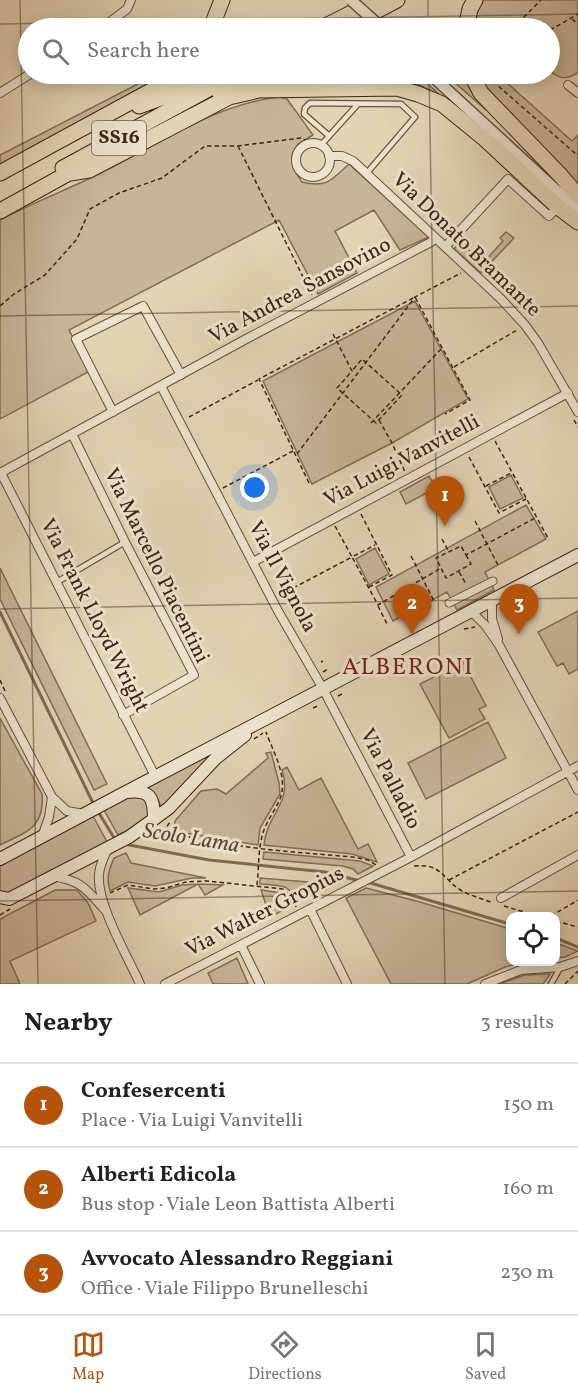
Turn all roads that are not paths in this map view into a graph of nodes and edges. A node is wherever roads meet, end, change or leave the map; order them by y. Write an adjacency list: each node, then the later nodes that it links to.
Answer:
1 (131, 0): 7 (street)
2 (222, 0): 8 (highway)
3 (351, 0): 11 (street, bridge)
4 (377, 0): 9 (highway)
5 (397, 0): 10 (highway)
6 (474, 0): 12 (highway)
7 (115, 18)
8 (215, 18)
9 (342, 18)
10 (362, 18)
11 (371, 18)
12 (468, 18)
13 (18, 82): 22 (street)
14 (164, 84): 26 (highway, SS16)
15 (198, 84): 26 (highway)
16 (218, 84): 34 (highway, SS16)
17 (238, 84): 31 (highway, SS16)
18 (403, 84): 24 (lane)
19 (441, 84): 36 (street)
20 (476, 84): 33 (highway)
21 (568, 85): 23 (street)
22 (0, 93)
23 (578, 93)
24 (410, 96): 25 (lane); 31 (highway, SS16); 32 (lane); 35 (highway, SS16)
25 (358, 104): 27 (lane); 27 (lane)
26 (94, 123): 30 (highway)
27 (328, 135): 28 (lane)
28 (321, 145): 29 (street); 29 (street)
29 (329, 156): 32 (street, Via Donato Bramante)
30 (0, 173)
31 (70, 173): 37 (highway, SS16)
32 (366, 174): 39 (street, Via Donato Bramante)
33 (578, 196)
34 (0, 201)
35 (558, 207): 38 (highway, SS16); 40 (street)
36 (578, 210)
37 (0, 211)
38 (578, 222)
39 (435, 238): 40 (street, Via Donato Bramante); 41 (street, Via Andrea Sansovino)
40 (445, 247): 43 (street, Via Donato Bramante)
41 (181, 375): 42 (street, Via Andrea Sansovino); 44 (street)
42 (160, 386): 44 (street, Via Andrea Sansovino); 50 (street, Via Il Vignola)
43 (568, 393): 45 (street, Via Donato Bramante); 50 (street, Via Luigi Vanvitelli)
44 (113, 412): 46 (street, Via Andrea Sansovino)
45 (576, 416)
46 (72, 434): 47 (street, Via Andrea Sansovino); 48 (street, Via Marcello Piacentini)
47 (0, 473): 52 (street, Via Frank Lloyd Wright)
48 (125, 542): 52 (lane); 59 (street, Via Marcello Piacentini)
49 (578, 555): 53 (main road)
50 (253, 562): 57 (street, Via Il Vignola)
51 (493, 581): 54 (street)
52 (56, 582): 59 (street, Via Frank Lloyd Wright)
53 (492, 600): 55 (main road); 56 (street)
54 (448, 603)
55 (471, 611): 56 (street); 57 (main road)
56 (499, 645): 62 (street)
57 (322, 687): 60 (main road); 73 (street, Via Palladio)
58 (0, 698): 66 (street)
59 (123, 715): 63 (street, Via Frank Lloyd Wright)
60 (267, 718): 63 (main road); 68 (main road)
61 (578, 766): 62 (street)
62 (568, 771): 64 (street); 73 (street)
63 (154, 776): 65 (main road)
64 (578, 790)
65 (126, 792): 67 (main road); 68 (main road)
66 (52, 797): 67 (street); 69 (street)
67 (84, 814): 69 (main road)
68 (154, 819): 70 (main road)
69 (42, 837): 72 (main road)
70 (109, 847): 75 (main road); 79 (street)
71 (578, 855): 76 (street)
72 (0, 859)
73 (408, 859): 74 (street, Via Palladio)
74 (381, 873): 78 (street, Via Walter Gropius)
75 (52, 876): 77 (main road); 79 (street)
76 (501, 898)
77 (4, 903)
78 (310, 909): 80 (street, Via Walter Gropius); 86 (street)
79 (106, 911): 83 (street)
80 (241, 945): 84 (street, Via Walter Gropius); 85 (street)
81 (578, 965): 82 (street)
82 (561, 967): 87 (street); 88 (lane)
83 (140, 984)
84 (165, 984)
85 (260, 984)
86 (347, 984)
87 (485, 984)
88 (551, 984)

